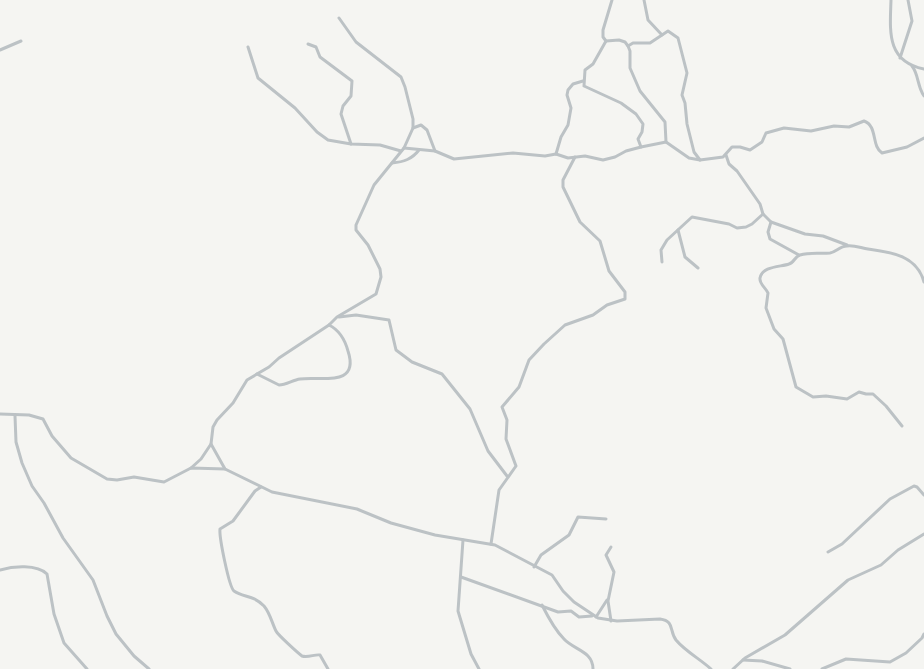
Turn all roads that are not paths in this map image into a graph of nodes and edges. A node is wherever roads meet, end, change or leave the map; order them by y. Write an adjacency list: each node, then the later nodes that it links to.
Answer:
1 (612, 0): 8 (street)
2 (644, 0): 6 (street)
3 (891, 0): 13 (street)
4 (908, 0): 13 (street)
5 (339, 18): 18 (street)
6 (662, 35): 10 (street); 30 (street)
7 (21, 41): 12 (street)
8 (606, 41): 10 (street); 16 (street)
9 (308, 44): 21 (street)
10 (628, 46): 20 (street)
11 (248, 47): 21 (street)
12 (0, 50)
13 (900, 58): 14 (street)
14 (912, 66): 15 (street); 17 (street)
15 (924, 69)
16 (583, 81): 22 (street); 27 (street)
17 (924, 96)
18 (413, 128): 23 (street); 25 (street)
19 (924, 138): 28 (street)
20 (666, 142): 22 (street); 30 (street)
21 (350, 144): 26 (street)
22 (641, 147): 29 (street)
23 (404, 148): 24 (street); 26 (street)
24 (419, 150): 25 (street); 31 (street)
25 (435, 150): 27 (street)
26 (401, 151): 31 (street)
27 (556, 154): 29 (street)
28 (726, 155): 30 (street); 32 (street)
29 (575, 157): 50 (street)
30 (700, 160)
31 (392, 163): 41 (street)
32 (763, 214): 33 (street); 34 (street)
33 (771, 222): 35 (street); 36 (street)
34 (678, 230): 37 (street); 38 (street)
35 (848, 245): 36 (street); 39 (street)
36 (799, 255): 46 (street)
37 (662, 262)
38 (698, 268)
39 (923, 277): 40 (street)
40 (924, 282)
41 (337, 317): 42 (street); 50 (street)
42 (329, 325): 43 (street); 43 (street)
43 (257, 374): 47 (street)
44 (0, 414): 45 (street)
45 (15, 416): 48 (street); 69 (street)
46 (902, 426)
47 (211, 444): 48 (street); 49 (street)
48 (191, 468): 49 (street)
49 (225, 468): 51 (street)
50 (507, 476): 56 (street)
51 (261, 487): 55 (street); 70 (street)
52 (924, 495): 58 (street)
53 (606, 519): 59 (street)
54 (924, 534): 67 (street)
55 (463, 540): 56 (street); 61 (street)
56 (491, 544): 59 (street)
57 (611, 547): 62 (street)
58 (828, 552)
59 (534, 567): 64 (street)
60 (0, 570): 68 (street)
61 (461, 577): 63 (street); 71 (street)
62 (608, 598): 64 (street); 65 (street)
63 (542, 605): 64 (street); 72 (street)
64 (595, 617): 65 (street)
65 (611, 621): 73 (street)
66 (924, 634): 76 (street)
67 (742, 660): 74 (street); 75 (street)
68 (86, 669)
69 (149, 669)
70 (328, 669)
71 (479, 669)
72 (593, 669)
73 (711, 669)
74 (733, 669)
75 (790, 669)
76 (822, 669)

